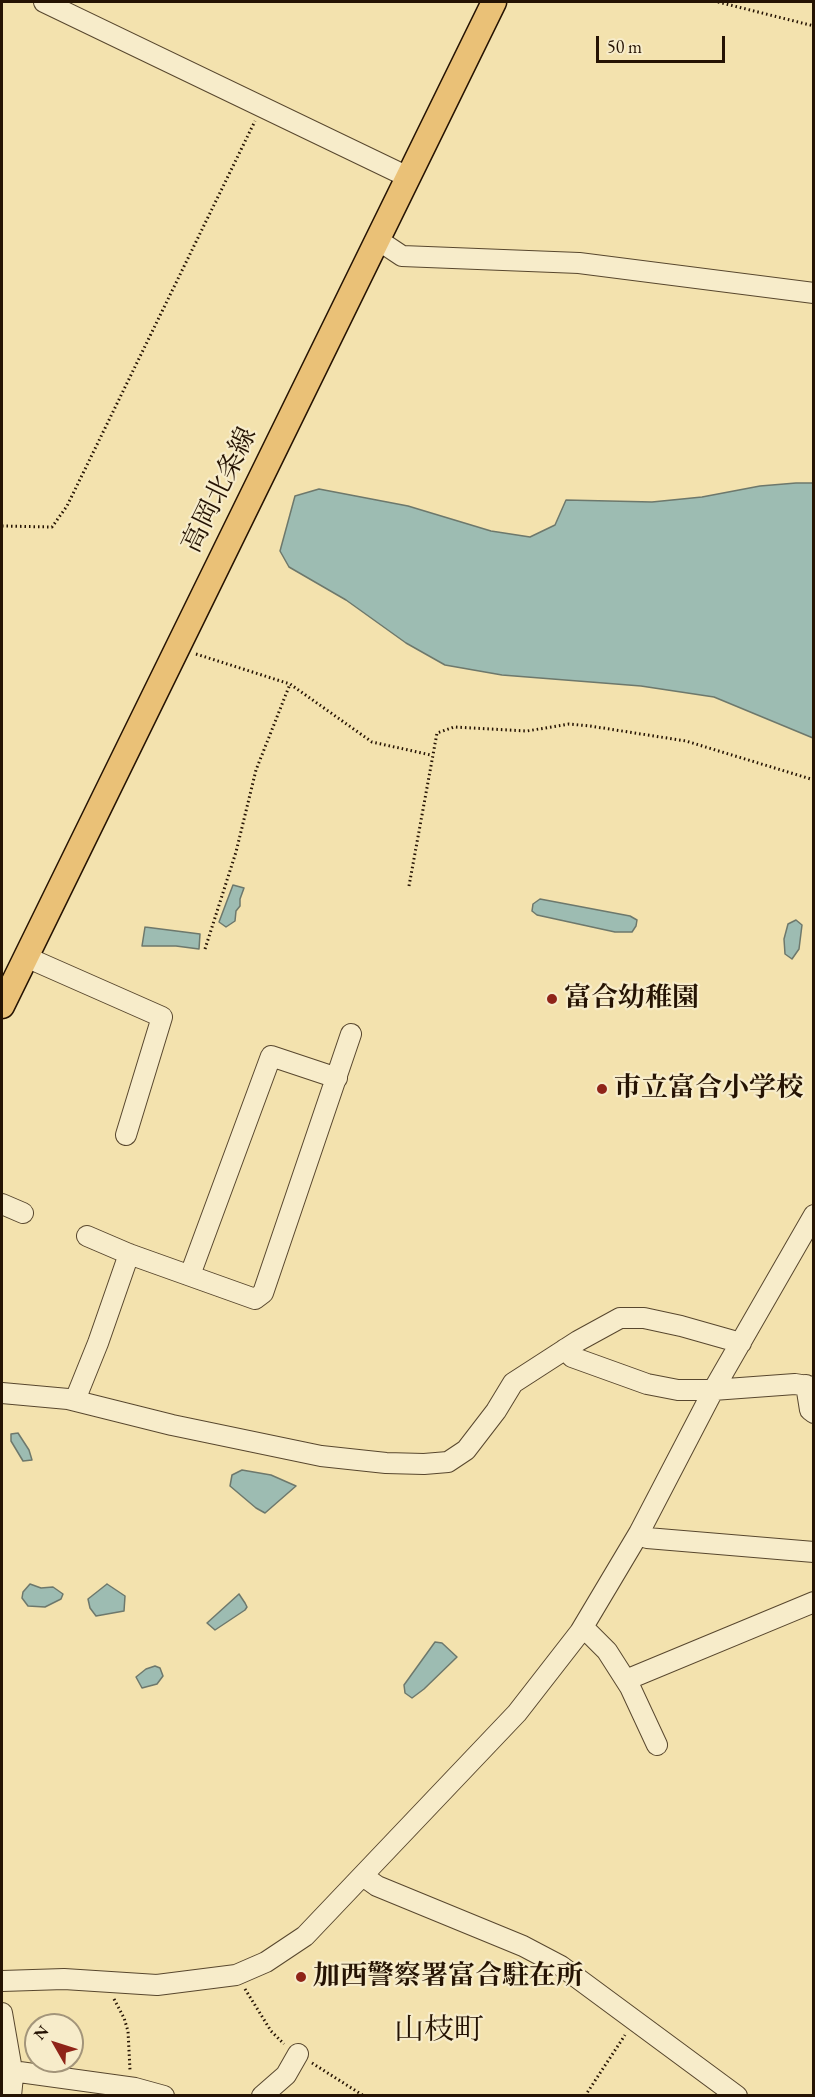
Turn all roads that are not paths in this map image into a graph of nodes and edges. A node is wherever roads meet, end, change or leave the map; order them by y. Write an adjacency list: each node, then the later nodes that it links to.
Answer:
1 (44, 2): 3 (street)
2 (494, 2): 3 (main road, 高岡北条線)
3 (408, 177): 4 (main road, 高岡北条線)
4 (378, 240): 5 (street); 6 (main road, 高岡北条線)
5 (813, 293)
6 (26, 957): 7 (main road, 高岡北条線); 10 (street)
7 (2, 1006)
8 (351, 1034): 9 (street)
9 (337, 1078): 16 (street); 16 (street)
10 (126, 1136)
11 (2, 1204): 12 (street)
12 (23, 1214)
13 (813, 1215): 17 (street)
14 (87, 1236): 15 (street)
15 (129, 1254): 16 (street); 22 (street)
16 (190, 1275)
17 (741, 1343): 18 (street); 20 (street)
18 (566, 1349): 20 (street); 22 (street)
19 (809, 1386): 20 (street); 23 (street)
20 (713, 1390): 24 (street)
21 (2, 1393): 22 (street)
22 (75, 1400)
23 (813, 1413)
24 (639, 1533): 25 (street); 27 (street)
25 (813, 1552)
26 (813, 1602): 28 (street)
27 (583, 1627): 28 (street); 30 (street)
28 (626, 1680): 29 (street)
29 (657, 1745)
30 (363, 1876): 31 (street); 38 (street)
31 (2, 1981)
32 (2, 2013): 34 (street)
33 (298, 2054): 37 (street)
34 (12, 2071): 35 (street); 36 (street)
35 (11, 2096)
36 (164, 2096)
37 (262, 2096)
38 (737, 2096)

